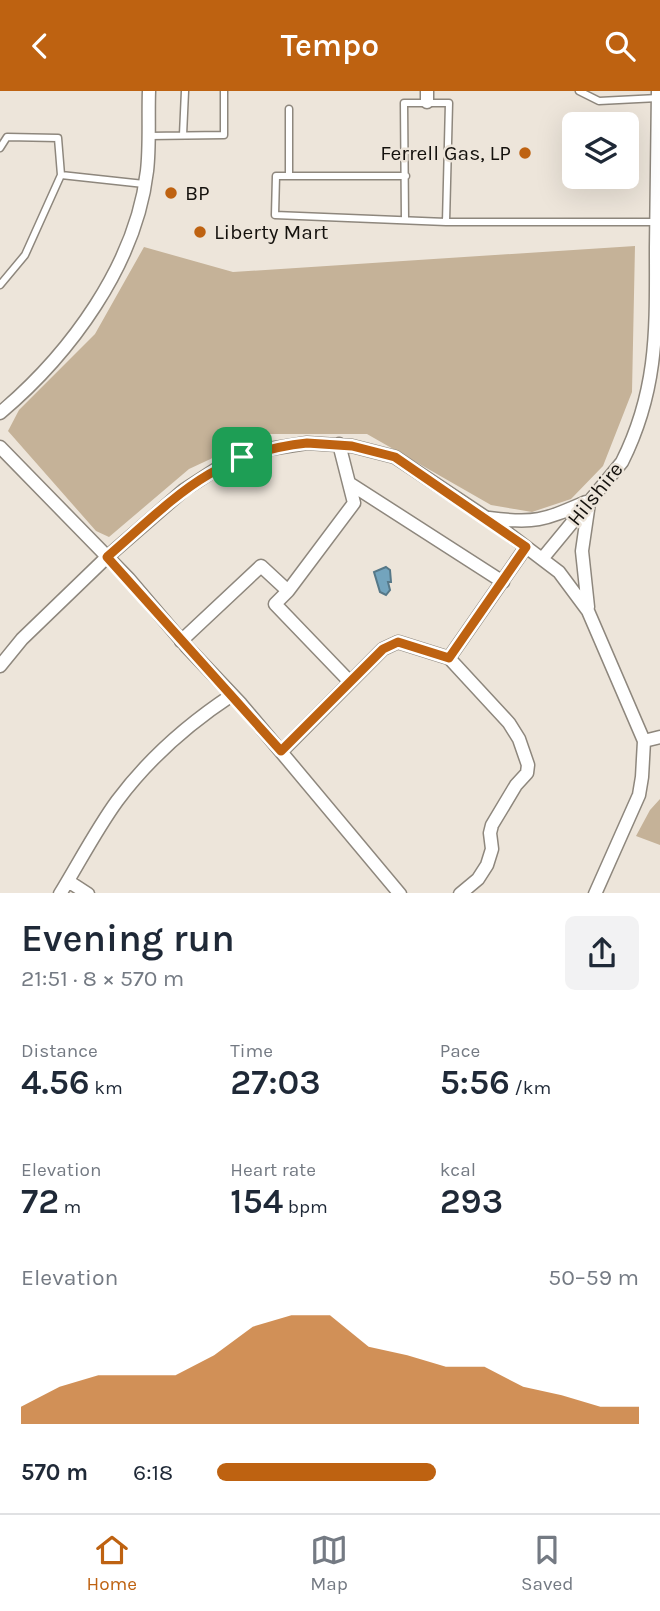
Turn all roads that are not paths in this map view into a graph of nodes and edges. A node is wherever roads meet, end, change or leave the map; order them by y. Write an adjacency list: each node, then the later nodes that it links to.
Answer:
1 (149, 91): 9 (street)
2 (186, 91): 8 (lane)
3 (225, 91): 8 (lane)
4 (579, 91): 5 (lane)
5 (658, 95): 17 (street, Hilshire)
6 (427, 97): 13 (lane); 16 (lane)
7 (289, 109): 12 (lane)
8 (183, 135): 9 (lane)
9 (148, 136): 14 (street)
10 (0, 148): 11 (lane)
11 (61, 175): 14 (lane); 18 (lane)
12 (289, 176): 13 (lane); 15 (lane)
13 (406, 176): 15 (lane)
14 (144, 184): 19 (street)
15 (405, 220): 16 (lane)
16 (446, 222): 17 (lane)
17 (657, 222): 23 (street, Hilshire)
18 (0, 285)
19 (0, 413)
20 (339, 444): 22 (street); 24 (street); 26 (street)
21 (0, 447): 26 (street)
22 (349, 483): 28 (street); 29 (street)
23 (590, 500): 24 (street); 27 (street, Hilshire); 30 (street)
24 (486, 518): 25 (street)
25 (526, 547): 27 (street); 28 (street)
26 (107, 557): 31 (street); 33 (street)
27 (542, 559): 30 (street)
28 (503, 582): 32 (street)
29 (288, 591): 31 (street); 34 (street)
30 (588, 611): 37 (street)
31 (181, 641): 35 (street)
32 (449, 658): 34 (street); 43 (street)
33 (0, 666)
34 (350, 682): 38 (street)
35 (232, 695): 38 (street); 39 (street)
36 (660, 737): 37 (street)
37 (644, 741): 44 (street)
38 (281, 751): 42 (street)
39 (68, 881): 40 (street); 41 (street)
40 (61, 893)
41 (86, 893)
42 (399, 893)
43 (461, 893)
44 (594, 893)

